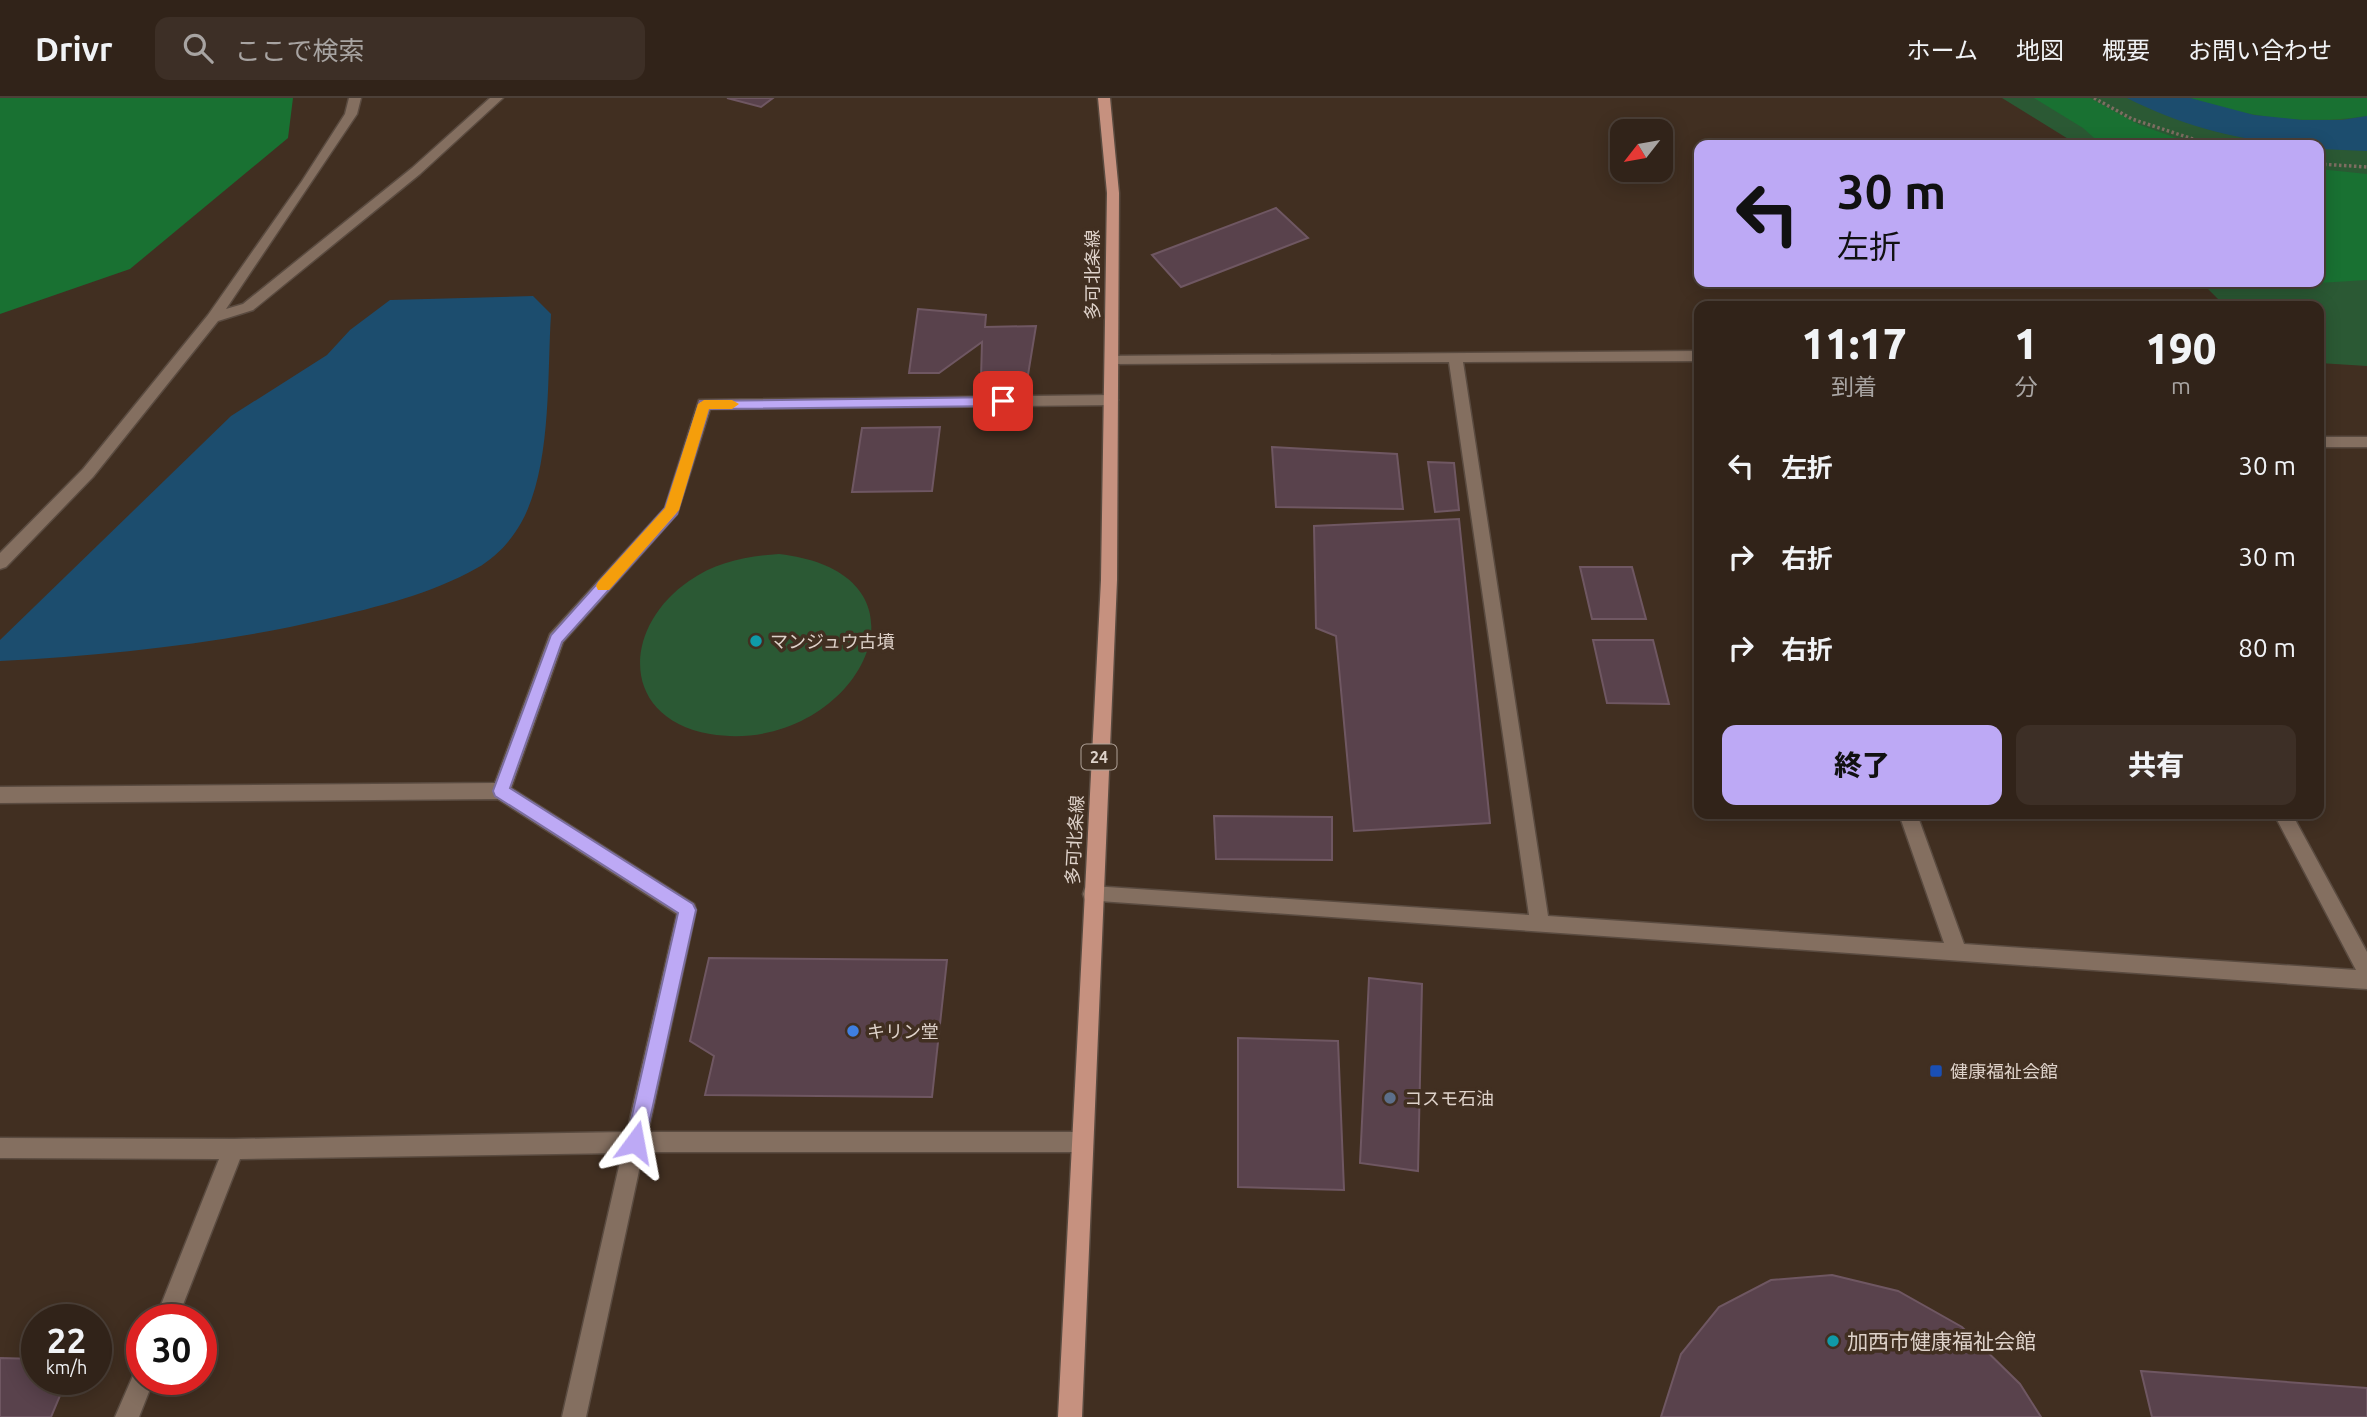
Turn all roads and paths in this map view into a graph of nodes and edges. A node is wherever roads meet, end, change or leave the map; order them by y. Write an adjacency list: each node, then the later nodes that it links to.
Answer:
1 (355, 98): 8 (street)
2 (498, 98): 8 (street)
3 (1104, 98): 11 (main road, 多可北条線 / 24)
4 (2094, 98): 5 (path)
5 (2196, 140)
6 (2324, 164): 7 (path)
7 (2367, 167)
8 (213, 318): 15 (street)
9 (1694, 356): 10 (street)
10 (1455, 357): 11 (street); 21 (street)
11 (1113, 359): 12 (main road, 多可北条線 / 24)
12 (1111, 400): 16 (street); 20 (main road, 多可北条線 / 24)
13 (2324, 442): 14 (street)
14 (2367, 442)
15 (0, 563)
16 (501, 791): 17 (street); 25 (street)
17 (0, 794)
18 (1910, 819): 22 (street)
19 (2286, 819): 23 (street)
20 (1092, 894): 21 (street); 26 (main road, 多可北条線 / 24)
21 (1540, 923): 22 (street)
22 (1957, 951): 24 (street)
23 (2367, 971)
24 (2367, 980)
25 (635, 1142): 26 (street); 28 (street); 32 (street)
26 (1082, 1142): 33 (main road, 多可北条線 / 24)
27 (0, 1148): 28 (street)
28 (234, 1149): 29 (street)
29 (172, 1304)
30 (136, 1395): 31 (street)
31 (127, 1417)
32 (574, 1417)
33 (1070, 1417)

